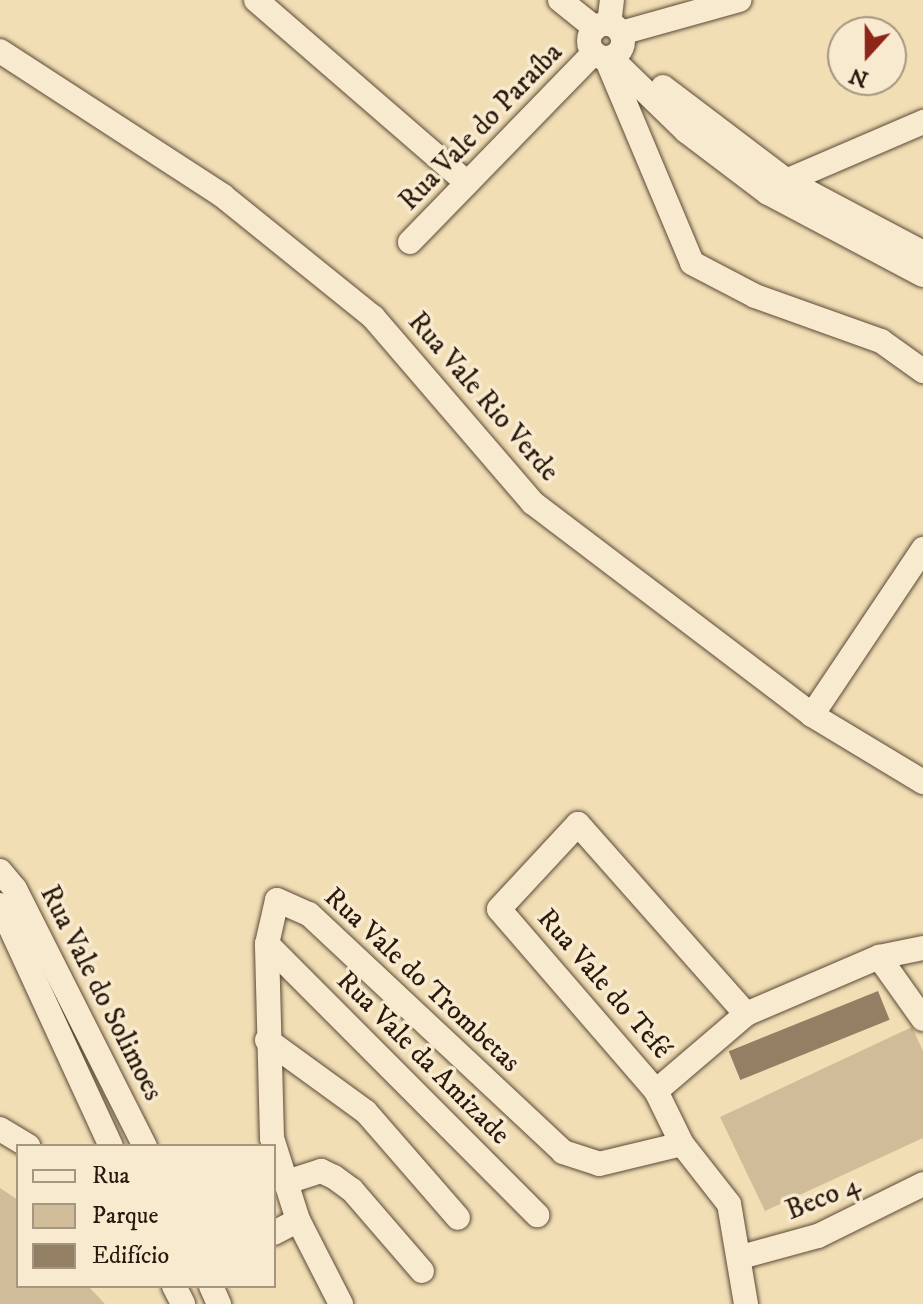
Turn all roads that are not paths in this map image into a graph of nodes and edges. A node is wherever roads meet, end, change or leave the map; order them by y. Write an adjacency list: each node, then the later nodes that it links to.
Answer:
1 (256, 0): 7 (street)
2 (560, 0): 4 (street)
3 (739, 0): 4 (street)
4 (609, 38): 7 (street, Rua Vale do Paraíba); 8 (street); 12 (street)
5 (0, 51): 14 (street, Rua Vale Rio Verde)
6 (923, 122): 8 (street)
7 (467, 183): 9 (street, Rua Vale do Paraíba)
8 (776, 186): 10 (street); 11 (street)
9 (410, 242)
10 (923, 253)
11 (923, 275)
12 (923, 371)
13 (923, 549): 14 (street)
14 (812, 715): 15 (street, Rua Vale Rio Verde)
15 (923, 782)
16 (0, 871): 28 (street, Rua Vale do Solimoes)
17 (0, 905): 27 (street)
18 (267, 944): 23 (street, Rua Vale do Trombetas); 30 (street, Rua Vale do Trombetas); 34 (street, Rua Vale da Amizade)
19 (923, 948): 20 (street)
20 (879, 957): 21 (street); 22 (street)
21 (746, 1014): 24 (street); 24 (street, Rua Vale do Tefé)
22 (923, 1019)
23 (267, 1040): 29 (street, Rua Vale do Trombetas); 35 (street)
24 (656, 1091): 30 (street, Rua Vale do Tefé)
25 (0, 1129): 26 (street)
26 (25, 1144)
27 (110, 1144)
28 (144, 1144)
29 (274, 1144)
30 (682, 1144): 38 (street, Rua Vale do Tefé)
31 (276, 1150): 32 (street, Rua Vale do Trombetas)
32 (287, 1182): 36 (street, Rua Vale do Trombetas); 39 (street)
33 (923, 1184): 38 (street, Beco 4)
34 (537, 1215)
35 (458, 1218)
36 (298, 1220): 37 (street); 40 (street, Rua Vale do Trombetas)
37 (276, 1232)
38 (741, 1257): 41 (street, Rua Vale do Tefé)
39 (422, 1271)
40 (341, 1304)
41 (746, 1304)

